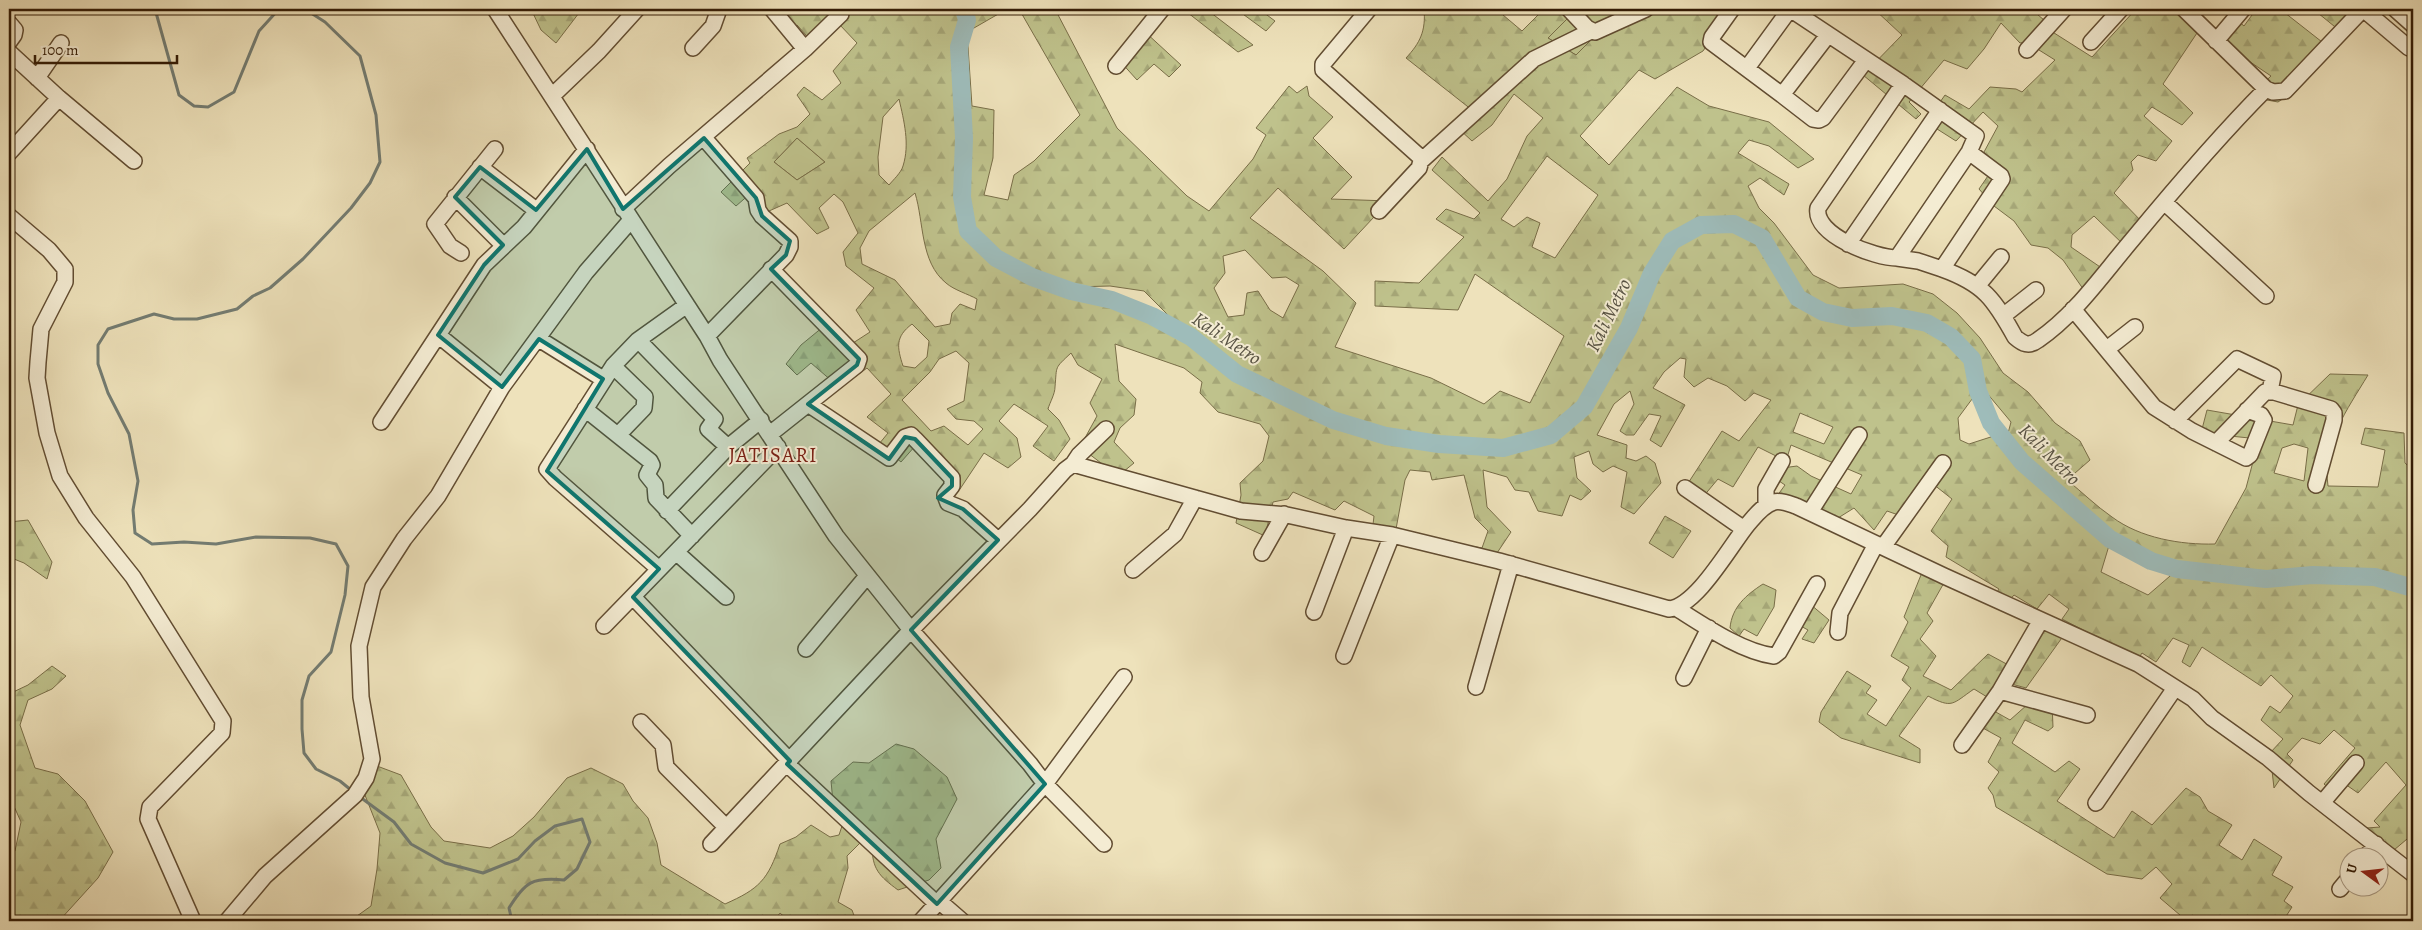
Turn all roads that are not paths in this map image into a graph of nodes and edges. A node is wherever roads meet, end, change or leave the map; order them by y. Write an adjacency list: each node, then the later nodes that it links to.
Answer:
1 (495, 9): 37 (street)
2 (719, 9): 25 (street)
3 (772, 9): 27 (street)
4 (1162, 9): 31 (street)
5 (1369, 9): 46 (street)
6 (1569, 9): 19 (street)
7 (1646, 9): 19 (street)
8 (1790, 9): 20 (street); 32 (street)
9 (2064, 9): 28 (street)
10 (2121, 9): 23 (street)
11 (2184, 9): 21 (street)
12 (2244, 9): 21 (street)
13 (2395, 9): 18 (street)
14 (636, 10): 37 (street)
15 (1728, 10): 32 (street)
16 (841, 14): 27 (street)
17 (9, 22): 22 (street)
18 (2413, 25)
19 (1590, 31): 46 (street)
20 (1828, 35): 30 (street); 36 (street)
21 (2216, 41): 35 (street)
22 (9, 42)
23 (2091, 42)
24 (62, 43): 33 (street)
25 (693, 48)
26 (2409, 48): 35 (street)
27 (806, 49): 40 (street)
28 (2027, 50)
29 (9, 52): 33 (street)
30 (1866, 60): 34 (street); 36 (street)
31 (1116, 66)
32 (1747, 68): 36 (street)
33 (37, 78): 38 (street)
34 (1903, 84): 39 (street); 54 (street)
35 (2266, 89): 49 (street)
36 (1782, 95)
37 (552, 96): 42 (street)
38 (59, 98): 44 (street); 45 (street)
39 (1940, 110): 43 (street); 54 (street)
40 (704, 138): 52 (street); 59 (street)
41 (494, 149): 47 (street)
42 (587, 149): 50 (street); 52 (street)
43 (1969, 152): 58 (street); 60 (street)
44 (9, 153)
45 (134, 161)
46 (1421, 161): 51 (street)
47 (480, 167): 48 (street); 50 (street)
48 (455, 197): 55 (street); 56 (street)
49 (2164, 202): 63 (street); 65 (street)
50 (536, 210): 55 (street)
51 (1379, 211)
52 (627, 214): 64 (street); 70 (street)
53 (9, 216): 143 (street)
54 (1848, 244): 58 (street)
55 (503, 245): 69 (street)
56 (461, 253)
57 (2001, 257): 61 (street)
58 (1897, 258): 60 (street)
59 (771, 269): 68 (street); 76 (street)
60 (1942, 269): 61 (street)
61 (1978, 286): 66 (street)
62 (2036, 290): 66 (street)
63 (2266, 296)
64 (687, 305): 68 (street); 71 (street)
65 (2073, 309): 66 (street); 72 (street)
66 (2003, 316)
67 (2135, 327): 72 (street)
68 (715, 328): 79 (street)
69 (438, 335): 74 (street); 81 (street)
70 (538, 339): 73 (street); 74 (street)
71 (638, 340): 73 (street); 87 (street)
72 (2107, 349): 80 (street)
73 (608, 372): 77 (street); 84 (street)
74 (502, 387): 144 (street)
75 (2270, 391): 78 (street); 80 (street); 92 (street)
76 (805, 407): 83 (street); 104 (street)
77 (585, 409): 84 (street); 108 (street)
78 (2247, 410): 86 (street); 86 (street)
79 (762, 420): 83 (street); 87 (street)
80 (2175, 421): 86 (street)
81 (381, 422)
82 (1106, 429): 91 (street)
83 (770, 434): 88 (street)
84 (618, 435): 96 (street)
85 (1859, 435): 97 (street)
86 (2216, 443)
87 (728, 447): 96 (street)
88 (778, 447): 101 (street); 110 (street)
89 (1782, 461): 95 (street)
90 (1943, 463): 103 (street)
91 (1073, 464): 94 (street); 104 (street)
92 (2316, 485)
93 (1685, 488): 100 (street)
94 (1195, 498): 98 (street); 109 (street)
95 (1766, 506): 97 (street); 100 (street)
96 (667, 511): 101 (street)
97 (1810, 512): 103 (street)
98 (1284, 514): 99 (street); 106 (street)
99 (1346, 528): 102 (street); 115 (street)
100 (1744, 529): 114 (street)
101 (692, 536): 105 (street)
102 (1392, 536): 107 (street); 122 (street)
103 (1879, 546): 116 (street); 120 (street)
104 (992, 547): 119 (street)
105 (676, 552): 108 (street); 113 (street)
106 (1262, 553)
107 (1511, 564): 114 (street); 125 (street)
108 (659, 569): 112 (street)
109 (1132, 570)
110 (867, 576): 119 (street); 121 (street)
111 (1818, 584): 118 (street)
112 (632, 597): 117 (street); 131 (street)
113 (726, 597)
114 (1676, 608): 118 (street)
115 (1314, 612)
116 (2041, 620): 126 (street); 127 (street)
117 (604, 626)
118 (1709, 628): 124 (street)
119 (911, 630): 131 (street); 133 (street)
120 (1838, 632)
121 (806, 649)
122 (1344, 656)
123 (1124, 677): 133 (street)
124 (1684, 678)
125 (1476, 687)
126 (2175, 688): 134 (street); 135 (street)
127 (2000, 691): 128 (street); 130 (street)
128 (2087, 716)
129 (641, 722): 136 (street)
130 (1962, 745)
131 (788, 762): 136 (street); 142 (street)
132 (2356, 763): 135 (street)
133 (1045, 784): 138 (street); 142 (street)
134 (2096, 803)
135 (2322, 803): 139 (street)
136 (725, 826): 137 (street)
137 (711, 844)
138 (1104, 844)
139 (2376, 844): 140 (street); 141 (street)
140 (2373, 848)
141 (2413, 874)
142 (938, 903): 145 (street); 146 (street)
143 (193, 921)
144 (227, 921)
145 (921, 921)
146 (962, 921)

